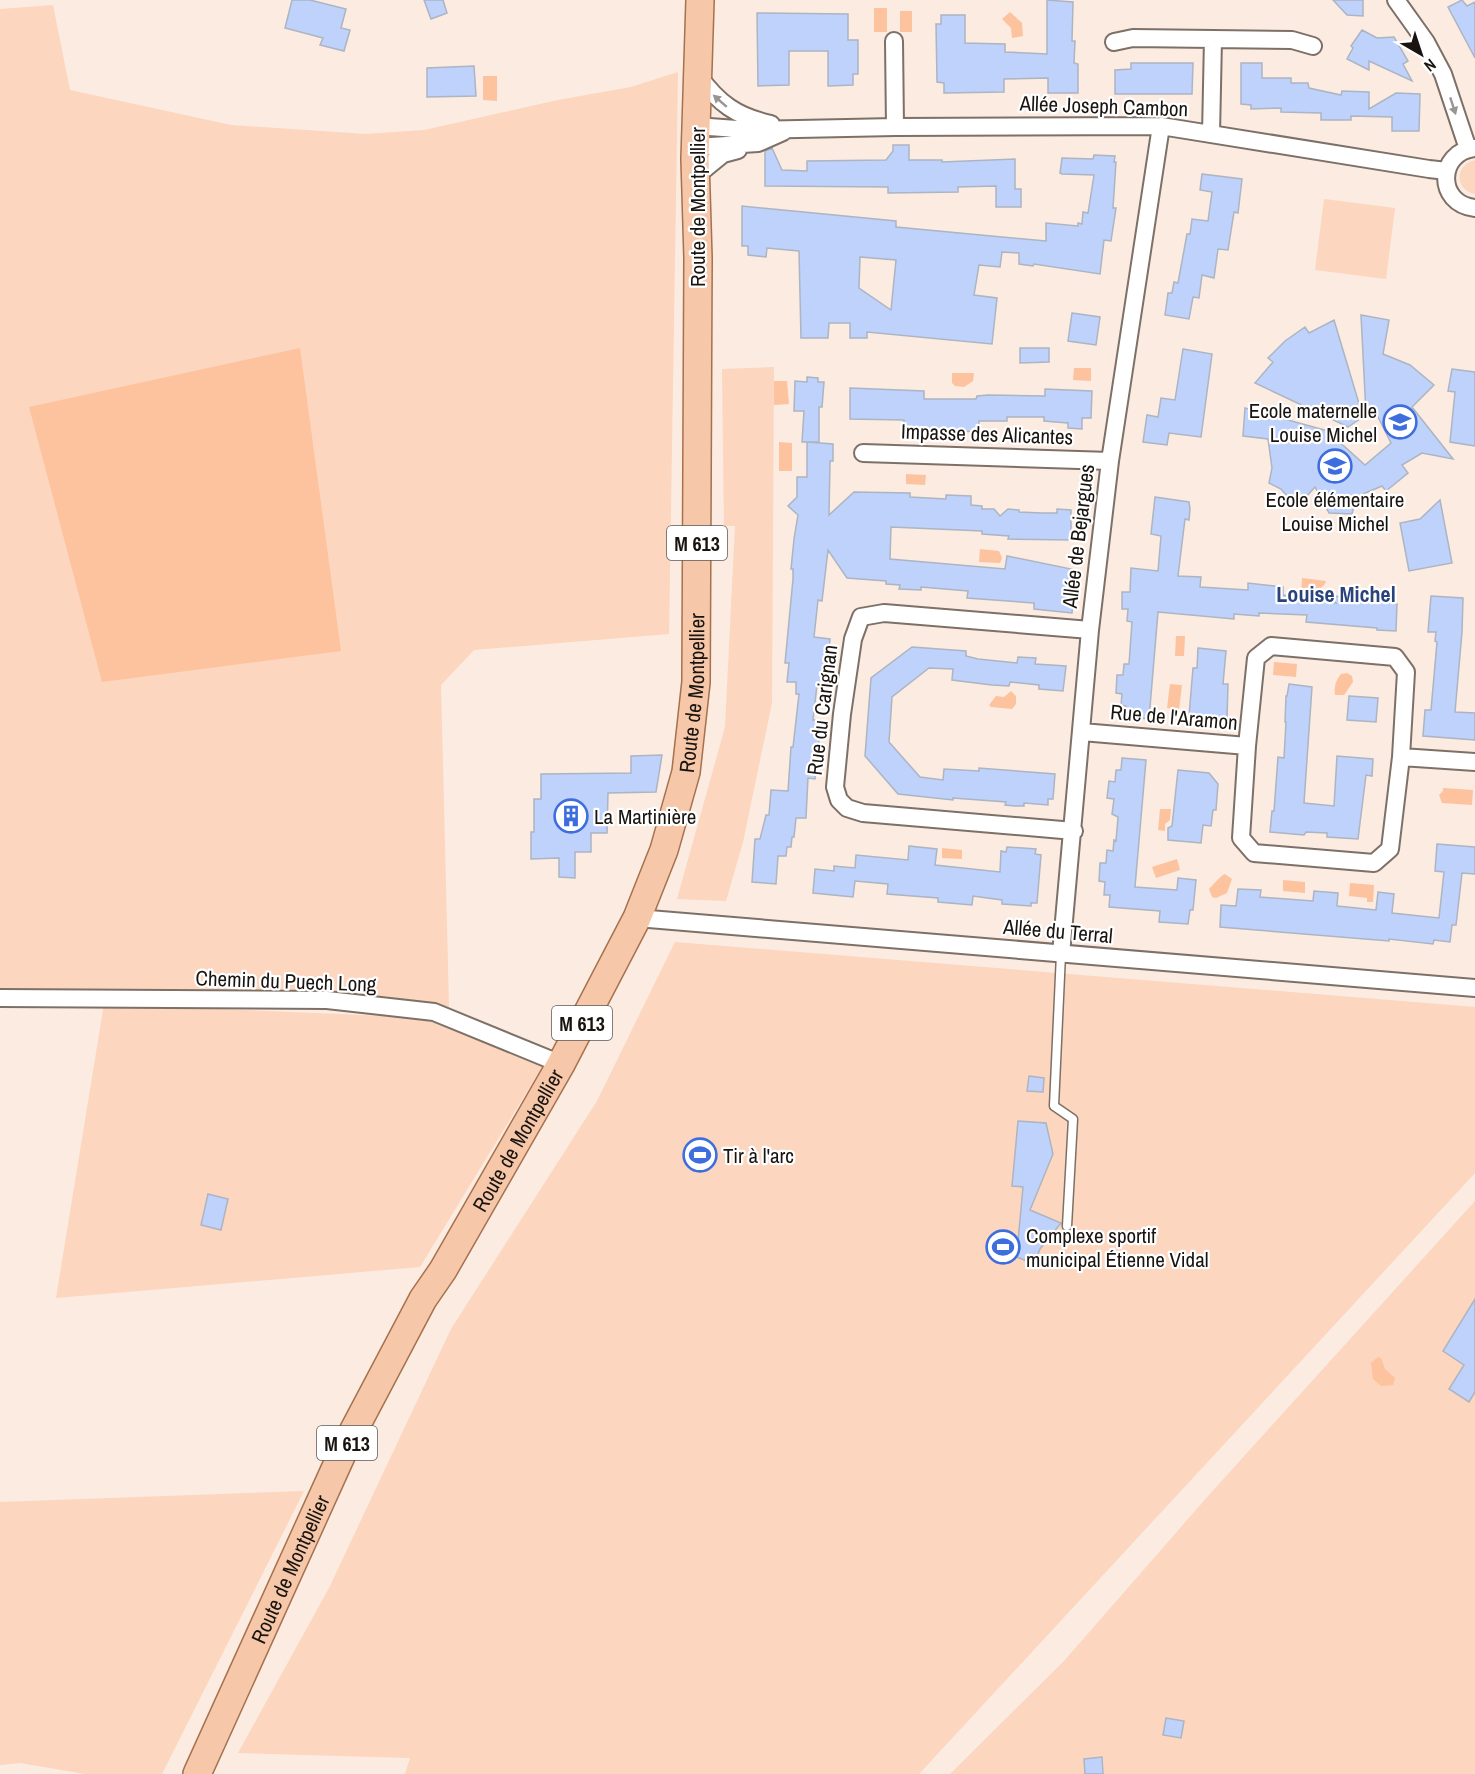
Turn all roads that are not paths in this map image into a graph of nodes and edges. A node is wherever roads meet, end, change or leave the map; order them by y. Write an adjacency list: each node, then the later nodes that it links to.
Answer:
1 (700, 0): 7 (main road, Route de Montpellier / M 613)
2 (1396, 0): 14 (street, one-way to 14)
3 (1213, 39): 5 (street); 6 (street); 11 (street)
4 (894, 41): 9 (street)
5 (1114, 42)
6 (1313, 46)
7 (697, 74): 10 (street, Allée Joseph Cambon, one-way to 7); 12 (main road, Route de Montpellier / M 613)
8 (1161, 126): 9 (street, Allée Joseph Cambon); 11 (street, Allée Joseph Cambon); 19 (street, Allée de Bejargues)
9 (895, 127): 10 (street, Allée Joseph Cambon)
10 (792, 128): 12 (street, Allée Joseph Cambon); 13 (street, Allée Joseph Cambon)
11 (1211, 134): 15 (street, Allée Joseph Cambon)
12 (696, 137): 13 (street, Allée Joseph Cambon); 16 (main road, Route de Montpellier / M 613)
13 (758, 143): 16 (street, Allée Joseph Cambon)
14 (1472, 148): 15 (street)
15 (1447, 171): 17 (street)
16 (696, 176): 26 (main road, Route de Montpellier / M 613)
17 (1475, 208)
18 (863, 453): 19 (street, Impasse des Alicantes)
19 (1110, 461): 20 (street, Allée de Bejargues)
20 (1090, 630): 21 (street, Allée de Bejargues); 25 (street, Rue du Carignan)
21 (1082, 732): 22 (street, Rue de l'Aramon); 25 (street, Allée de Bejargues)
22 (1247, 746): 23 (street, Rue de l'Aramon); 23 (street, Rue de l'Aramon)
23 (1401, 757): 24 (street)
24 (1475, 762)
25 (1074, 831): 27 (street, Allée de Bejargues)
26 (638, 918): 27 (street, Allée du Terral); 30 (main road, Route de Montpellier / M 613)
27 (1061, 954): 28 (street, Allée du Terral); 31 (lane)
28 (1475, 988)
29 (0, 998): 30 (street, Chemin du Puech Long)
30 (561, 1064): 32 (main road, Route de Montpellier / M 613)
31 (1067, 1226)
32 (197, 1774)

